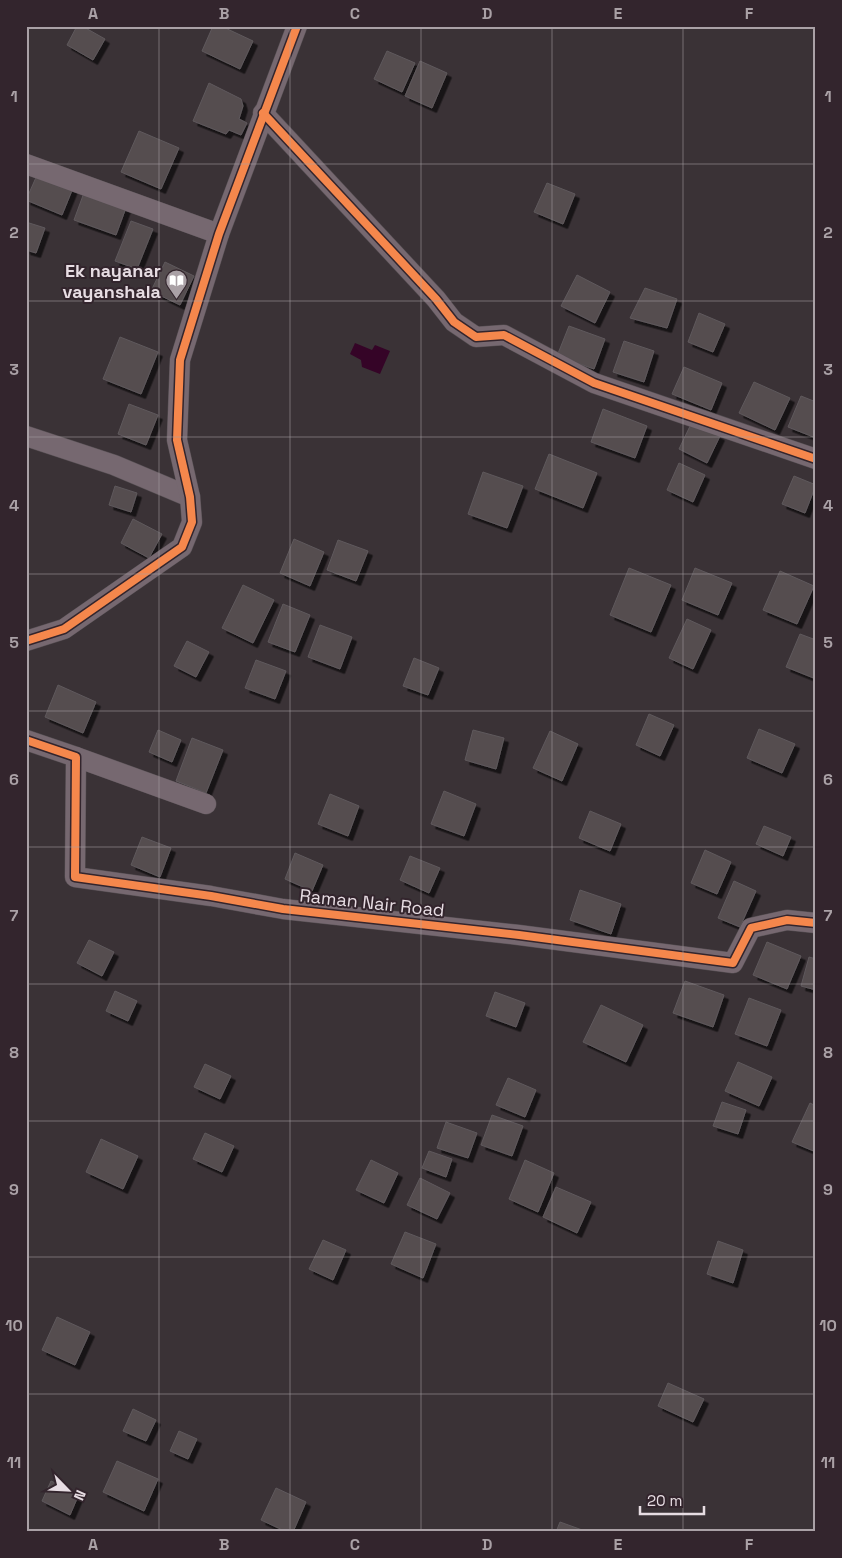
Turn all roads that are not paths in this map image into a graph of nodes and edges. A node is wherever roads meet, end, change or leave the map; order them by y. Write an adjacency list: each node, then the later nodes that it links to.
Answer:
1 (297, 26): 2 (street)
2 (263, 114): 4 (street); 6 (street)
3 (26, 164): 4 (street)
4 (219, 234): 7 (street)
5 (26, 436): 7 (street)
6 (816, 458)
7 (190, 497): 8 (street)
8 (26, 640)
9 (26, 740): 10 (street)
10 (76, 757): 11 (street); 12 (street, Raman Nair Road)
11 (206, 804)
12 (816, 923)

